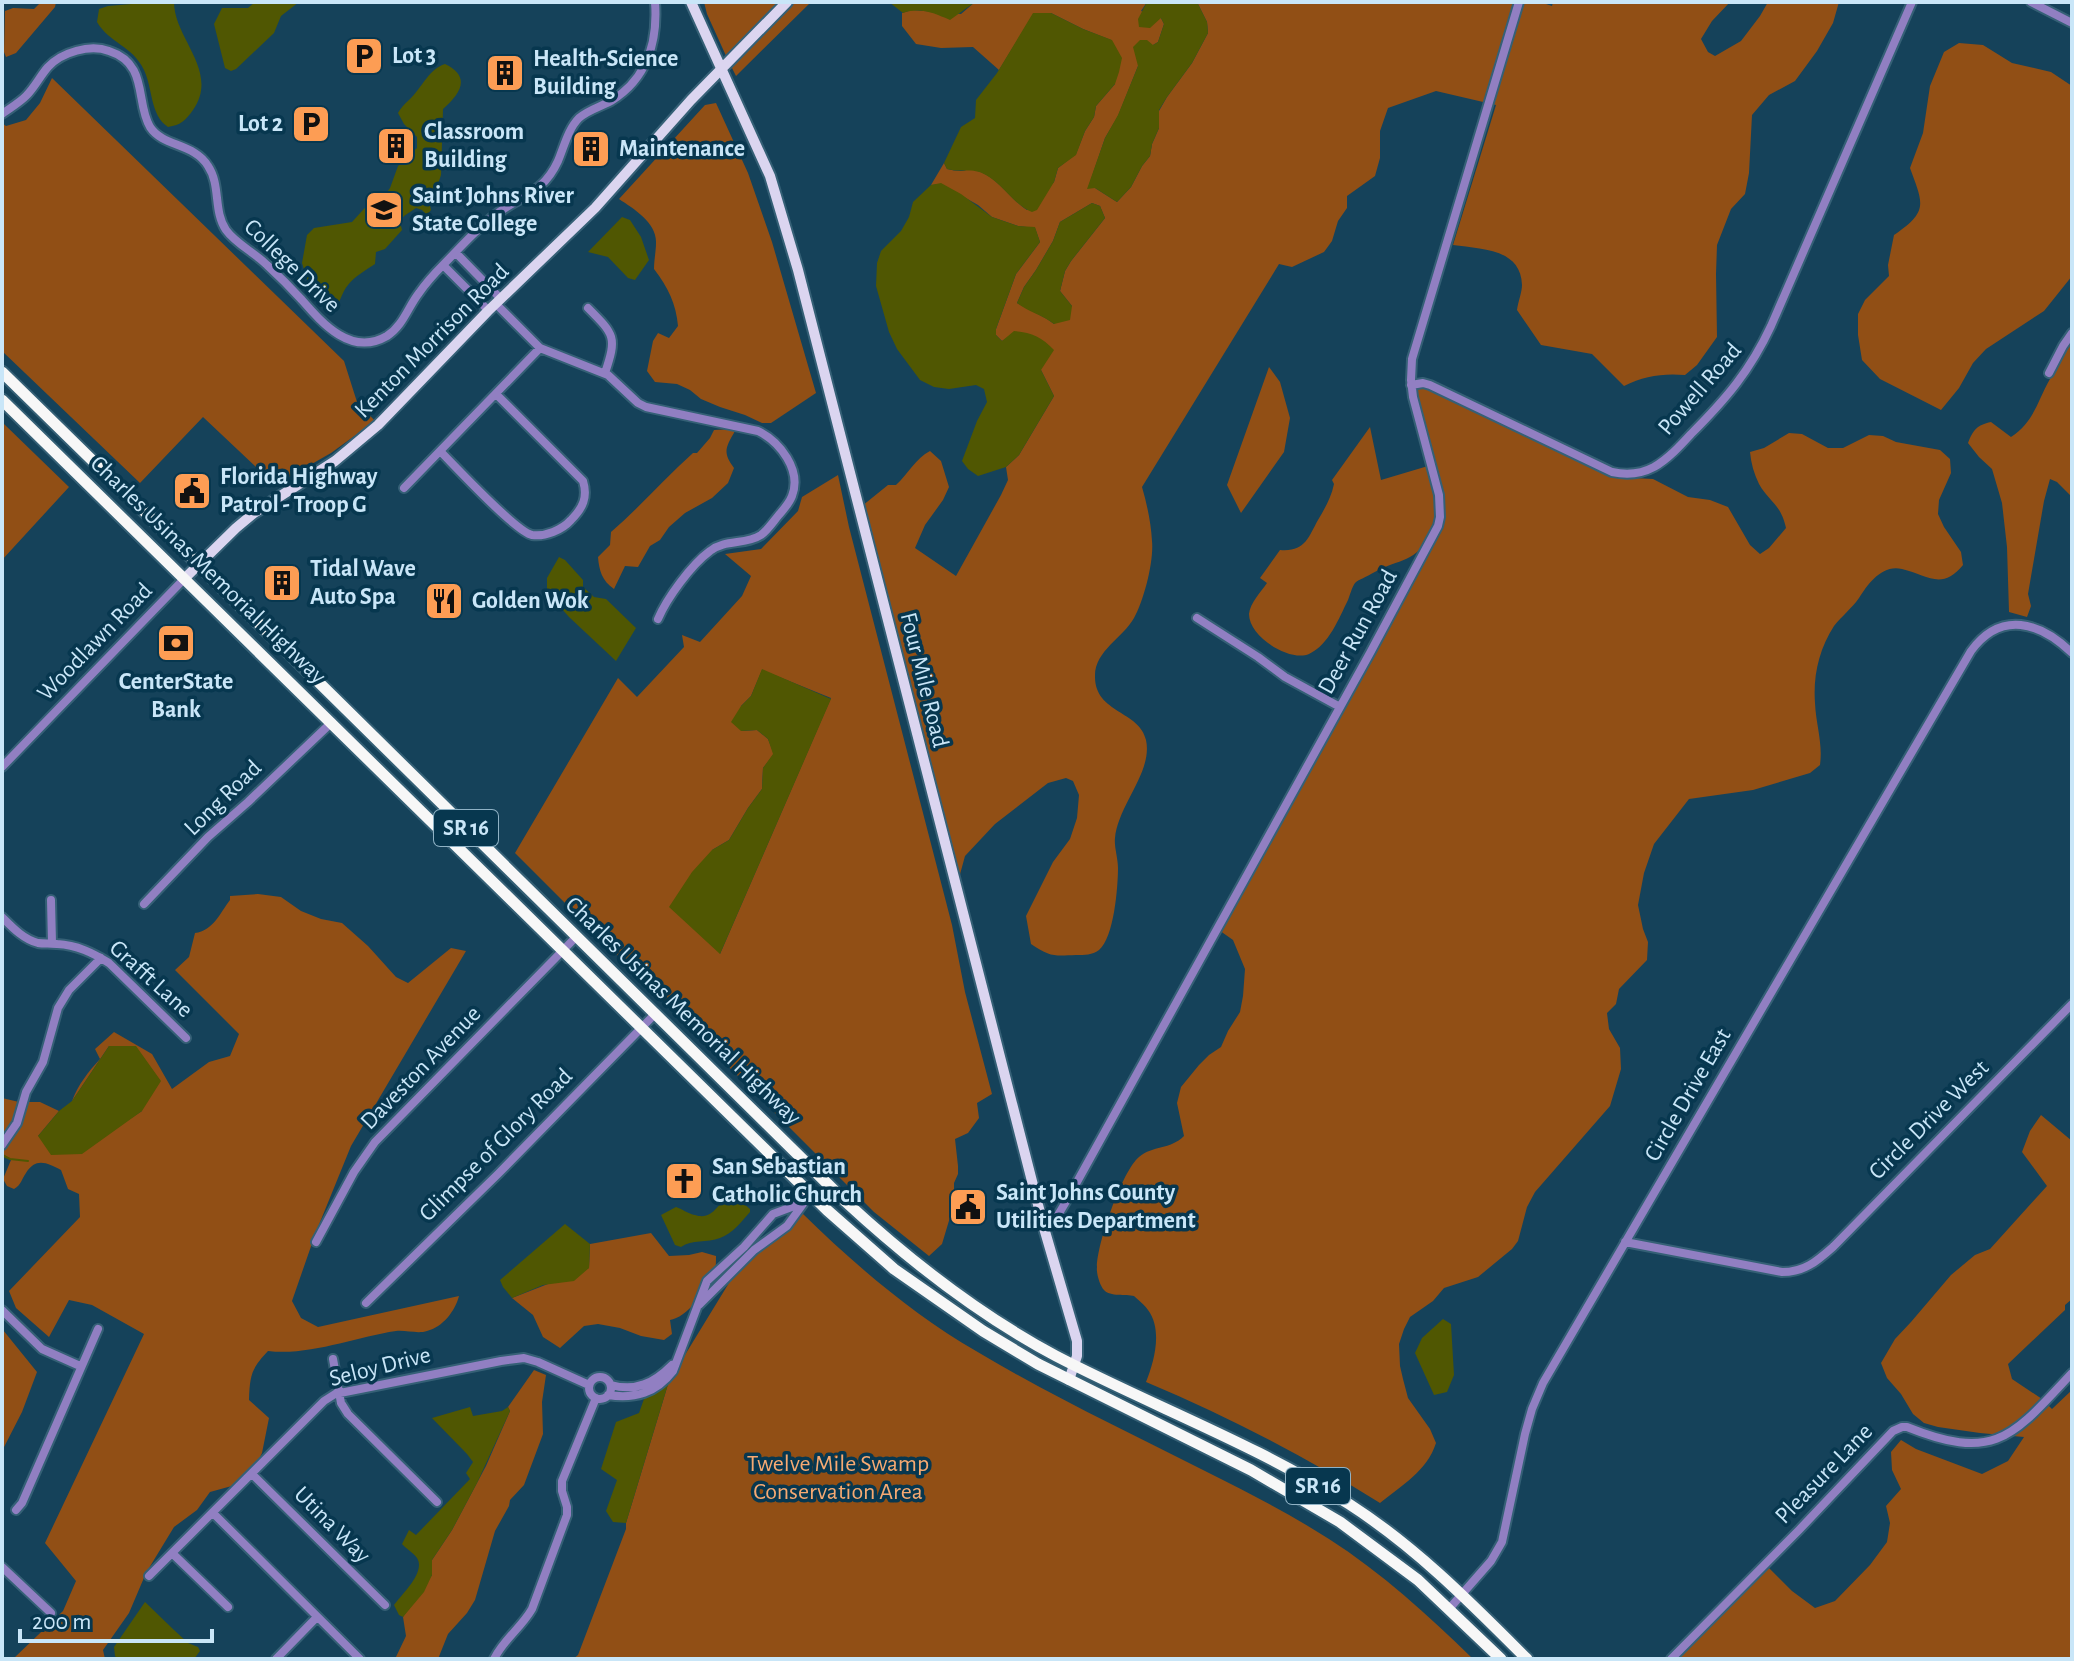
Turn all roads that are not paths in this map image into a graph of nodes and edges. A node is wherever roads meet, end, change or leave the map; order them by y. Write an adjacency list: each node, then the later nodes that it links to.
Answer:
1 (655, 2): 10 (street, College Drive)
2 (691, 2): 8 (main road, Four Mile Road)
3 (787, 2): 8 (main road, Kenton Morrison Road)
4 (1519, 2): 19 (street, Deer Run Road)
5 (1912, 2): 19 (street, Powell Road)
6 (2031, 2): 7 (street)
7 (2072, 23)
8 (720, 70): 12 (main road, Kenton Morrison Road); 48 (main road, Four Mile Road)
9 (2, 114): 11 (street, College Drive)
10 (456, 253): 11 (street, College Drive); 12 (street)
11 (443, 265): 12 (street)
12 (495, 304): 15 (street); 26 (main road, Kenton Morrison Road)
13 (588, 308): 17 (street)
14 (2072, 333): 18 (street)
15 (540, 348): 17 (street); 20 (street)
16 (2, 372): 25 (highway, Charles Usinas Memorial Highway / SR 16)
17 (605, 373): 29 (street)
18 (2049, 373)
19 (1411, 385): 31 (street, Deer Run Road)
20 (496, 394): 23 (street); 23 (street)
21 (2, 400): 22 (highway, Charles Usinas Memorial Highway / SR 16)
22 (18, 415): 25 (highway); 27 (highway, Charles Usinas Memorial Highway / SR 16)
23 (440, 451): 24 (street)
24 (404, 488)
25 (136, 504): 26 (highway, Charles Usinas Memorial Highway / SR 16)
26 (198, 564): 27 (main road, Kenton Morrison Road); 37 (highway, Charles Usinas Memorial Highway / SR 16)
27 (184, 579): 32 (highway, Charles Usinas Memorial Highway / SR 16); 33 (street, Woodlawn Road)
28 (1197, 618): 31 (street)
29 (658, 619)
30 (2072, 653): 51 (street, Circle Drive East)
31 (1340, 707): 48 (street, Deer Run Road)
32 (332, 722): 35 (street, Long Road); 39 (highway, Charles Usinas Memorial Highway / SR 16)
33 (2, 767)
34 (51, 900): 38 (street)
35 (144, 904)
36 (2, 917): 38 (street, Grafft Lane)
37 (576, 937): 39 (street, Daveston Avenue); 42 (highway, Charles Usinas Memorial Highway / SR 16)
38 (52, 943): 40 (street, Grafft Lane)
39 (563, 951): 43 (highway, Charles Usinas Memorial Highway / SR 16); 50 (street, Daveston Avenue)
40 (101, 958): 44 (street, Grafft Lane); 45 (street)
41 (2072, 1004): 51 (street, Circle Drive West)
42 (655, 1014): 43 (street, Glimpse of Glory Road); 52 (highway, Charles Usinas Memorial Highway / SR 16)
43 (642, 1027): 46 (highway, Charles Usinas Memorial Highway / SR 16); 53 (street, Glimpse of Glory Road)
44 (186, 1038)
45 (2, 1145)
46 (811, 1193): 47 (street); 49 (street); 52 (highway); 62 (highway, Charles Usinas Memorial Highway / SR 16)
47 (767, 1220): 49 (street); 54 (street)
48 (1044, 1228): 59 (main road, Four Mile Road)
49 (776, 1235): 54 (street)
50 (316, 1242)
51 (1625, 1242): 75 (street, Circle Drive East)
52 (895, 1247): 59 (highway, Charles Usinas Memorial Highway / SR 16)
53 (366, 1303)
54 (695, 1309): 58 (street)
55 (2, 1310): 60 (street)
56 (98, 1329): 60 (street)
57 (333, 1359): 65 (street)
58 (678, 1359): 64 (street, Seloy Drive); 66 (street)
59 (1074, 1364): 62 (main road, Four Mile Road); 75 (highway, Charles Usinas Memorial Highway / SR 16)
60 (80, 1366): 70 (street)
61 (2072, 1373): 86 (street, Pleasure Lane)
62 (1069, 1380): 78 (highway, Charles Usinas Memorial Highway / SR 16)
63 (589, 1385): 64 (street, Seloy Drive); 65 (street, Seloy Drive); 67 (street)
64 (611, 1385): 66 (street)
65 (338, 1393): 68 (street, Seloy Drive); 69 (street)
66 (608, 1395): 67 (street)
67 (596, 1398): 83 (street)
68 (252, 1474): 71 (street, Seloy Drive); 76 (street, Utina Way)
69 (437, 1502)
70 (16, 1510)
71 (213, 1513): 72 (street, Seloy Drive); 80 (street)
72 (172, 1553): 74 (street, Seloy Drive); 77 (street)
73 (2, 1567): 79 (street)
74 (149, 1576)
75 (1463, 1595): 78 (street, Circle Drive East); 85 (highway, Charles Usinas Memorial Highway / SR 16)
76 (385, 1605)
77 (228, 1607)
78 (1449, 1609): 84 (highway, Charles Usinas Memorial Highway / SR 16)
79 (51, 1613)
80 (317, 1617): 81 (street); 82 (street)
81 (276, 1659)
82 (360, 1659)
83 (494, 1659)
84 (1501, 1659)
85 (1527, 1659)
86 (1671, 1659)

